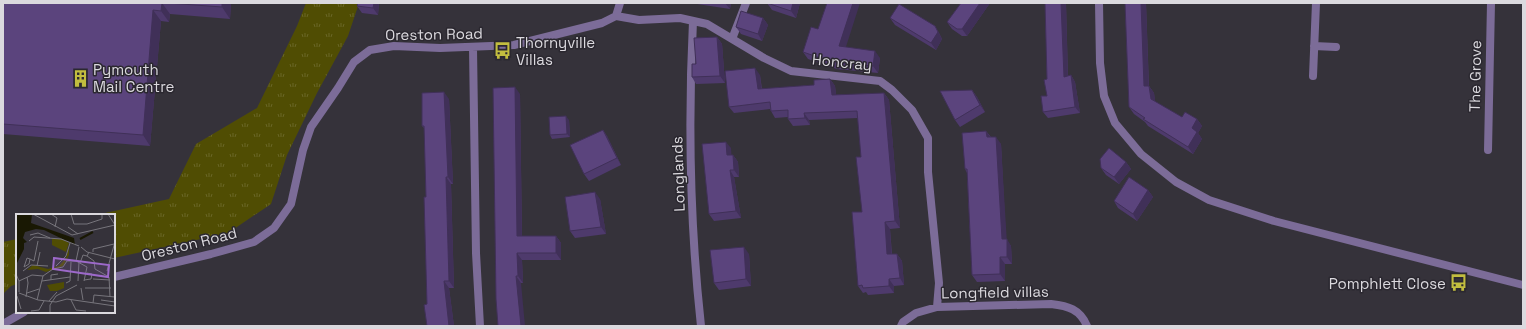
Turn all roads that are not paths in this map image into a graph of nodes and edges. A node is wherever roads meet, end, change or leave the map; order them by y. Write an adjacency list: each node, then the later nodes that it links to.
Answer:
1 (620, 3): 6 (street)
2 (746, 3): 8 (street)
3 (1099, 3): 15 (street)
4 (1316, 3): 9 (street)
5 (1491, 3): 13 (street, The Grove)
6 (616, 16): 7 (street, Honcray); 11 (street, Oreston Road)
7 (693, 21): 8 (street, Honcray); 20 (street, Longlands)
8 (732, 39): 16 (street, Honcray)
9 (1314, 46): 10 (street); 12 (street)
10 (1336, 47)
11 (473, 48): 14 (street, Oreston Road); 19 (street)
12 (1313, 76)
13 (1488, 150)
14 (115, 277)
15 (1523, 285)
16 (937, 307): 21 (street, Longfield villas); 22 (street, Longfield villas)
17 (22, 313): 18 (street)
18 (3, 324)
19 (480, 326)
20 (701, 326)
21 (901, 326)
22 (1087, 326)

